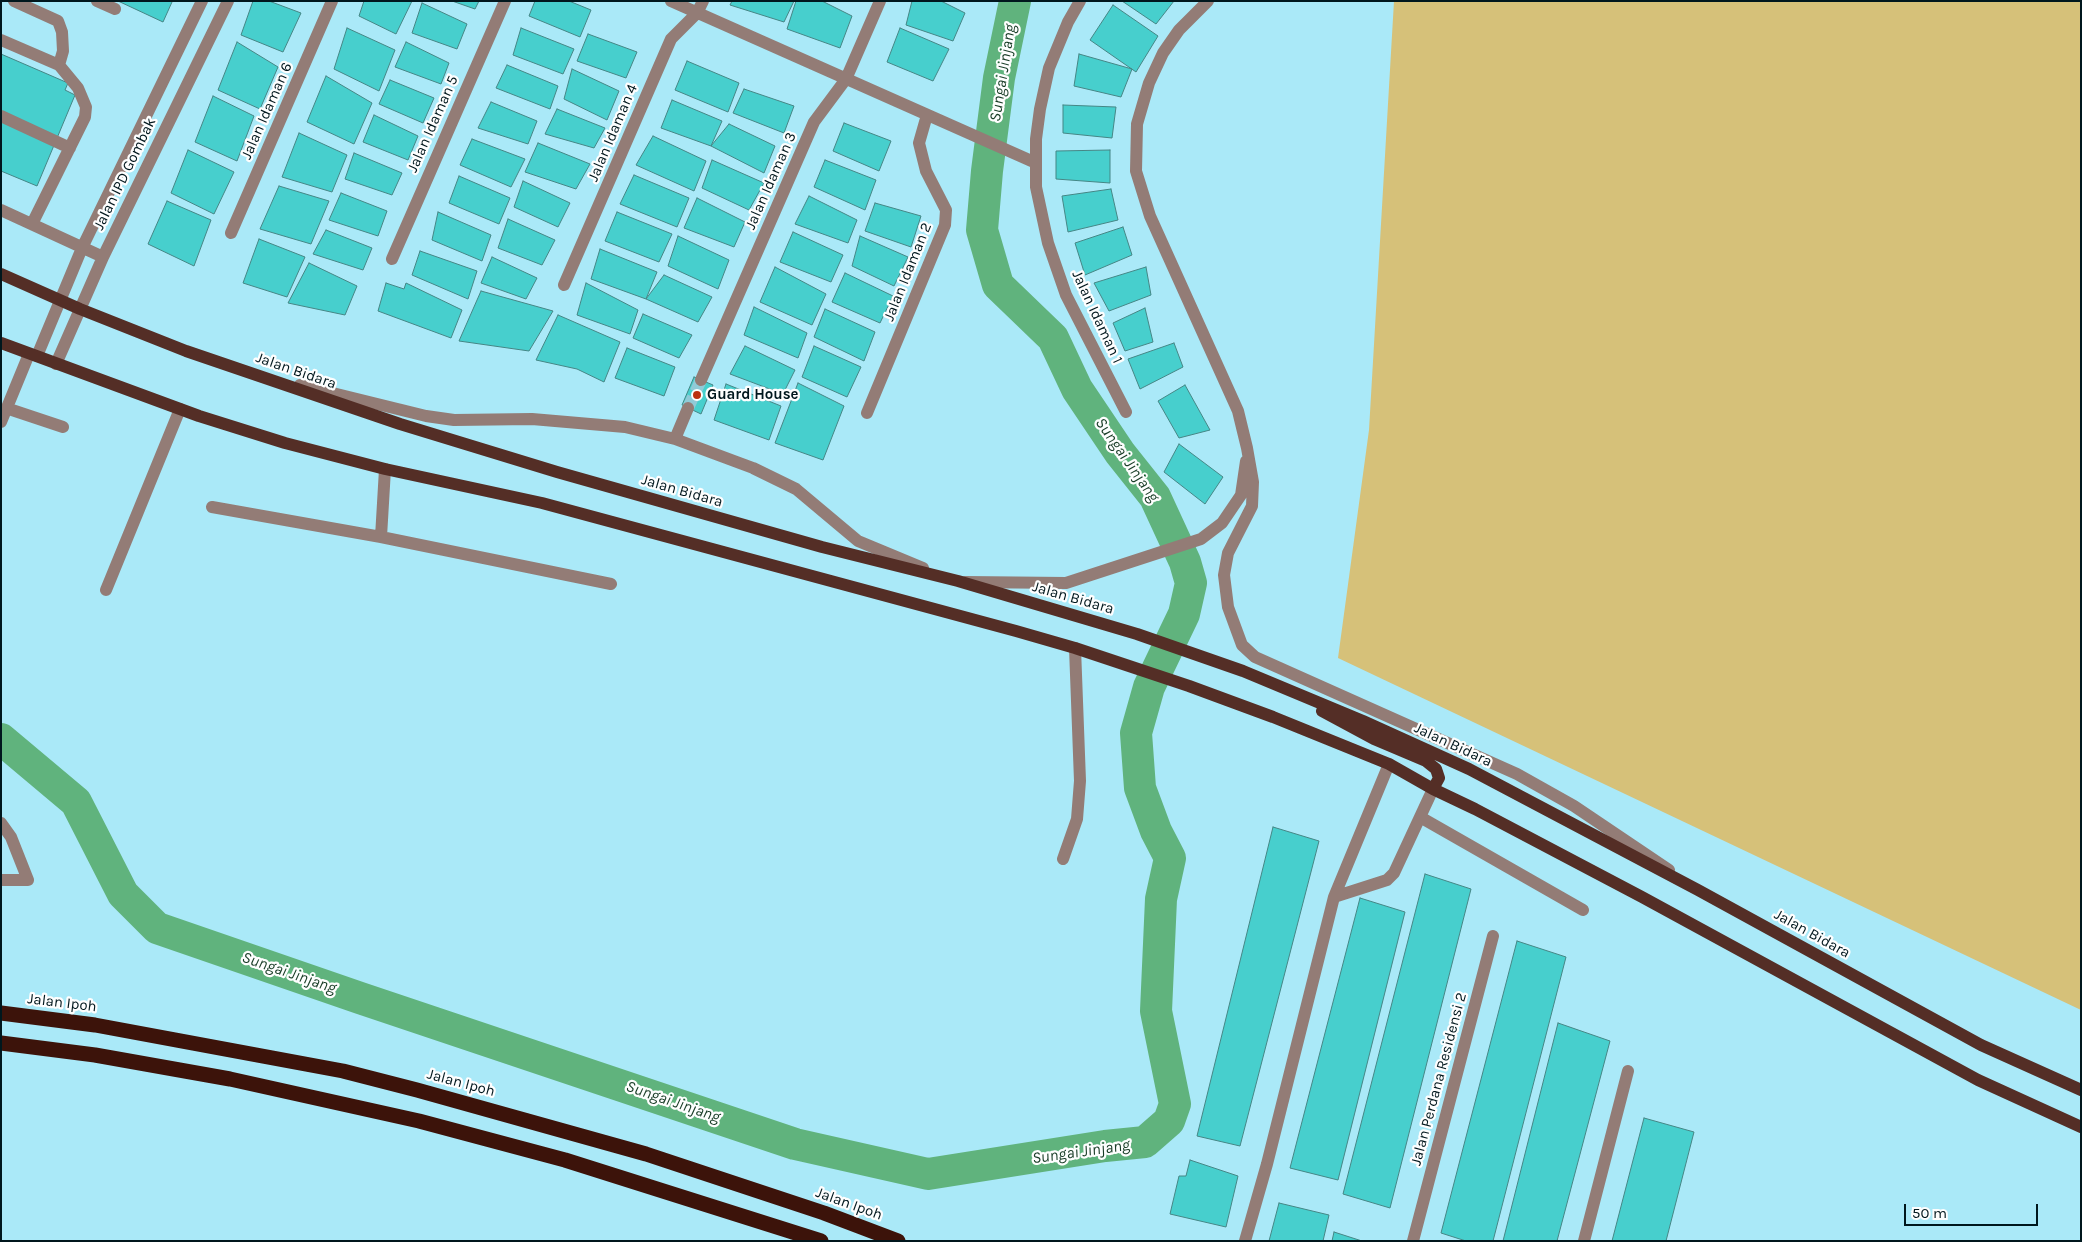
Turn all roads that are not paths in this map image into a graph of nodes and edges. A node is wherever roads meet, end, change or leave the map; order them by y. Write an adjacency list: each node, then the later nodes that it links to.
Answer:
1 (14, 1): 15 (street)
2 (97, 1): 12 (street)
3 (202, 1): 24 (street, Jalan IPD Gombak)
4 (228, 1): 25 (street, Jalan IPD Gombak)
5 (332, 1): 23 (street, Jalan Idaman 6)
6 (505, 1): 26 (street, Jalan Idaman 5)
7 (671, 1): 13 (street)
8 (703, 1): 13 (street, Jalan Idaman 4)
9 (880, 1): 16 (street, Jalan Idaman 3)
10 (1080, 1): 20 (street, Jalan Idaman 1)
11 (1208, 1): 44 (street)
12 (114, 9)
13 (697, 14): 16 (street); 28 (street, Jalan Idaman 4)
14 (1, 40): 15 (street)
15 (59, 65): 19 (street)
16 (846, 79): 17 (street); 35 (street, Jalan Idaman 3)
17 (927, 115): 20 (street); 40 (street, Jalan Idaman 2)
18 (1, 116): 19 (street)
19 (70, 148): 22 (street)
20 (1036, 163): 39 (street, Jalan Idaman 1)
21 (1, 210): 22 (street)
22 (32, 224): 24 (street)
23 (231, 233)
24 (82, 248): 25 (street); 29 (street, Jalan IPD Gombak)
25 (103, 257): 30 (street, Jalan IPD Gombak)
26 (392, 259)
27 (1, 274): 29 (main road, Jalan Bidara)
28 (564, 285)
29 (59, 300): 30 (main road, Jalan Bidara); 32 (street, Jalan IPD Gombak)
30 (80, 309): 33 (street, Jalan IPD Gombak); 34 (main road, Jalan Bidara)
31 (1, 343): 32 (main road)
32 (33, 355): 33 (main road); 36 (street, Jalan IPD Gombak)
33 (56, 364): 38 (main road)
34 (248, 372): 43 (street); 48 (main road, Jalan Bidara)
35 (701, 380)
36 (6, 408): 41 (street, Jalan IPD Gombak); 42 (street)
37 (688, 408): 43 (street)
38 (180, 409): 45 (main road); 50 (street)
39 (1126, 412)
40 (867, 413)
41 (1, 422)
42 (63, 427)
43 (675, 439): 48 (street)
44 (1247, 448): 48 (street); 59 (street)
45 (385, 469): 47 (street); 51 (main road)
46 (212, 507): 47 (street)
47 (381, 537): 49 (street)
48 (958, 582): 52 (main road, Jalan Bidara)
49 (611, 584)
50 (106, 590)
51 (1075, 648): 53 (main road); 57 (street)
52 (1243, 671): 54 (main road); 59 (main road, Jalan Bidara)
53 (1389, 764): 54 (main road); 60 (street)
54 (1433, 789): 55 (street); 67 (main road)
55 (1420, 817): 60 (street); 61 (street)
56 (1, 823): 58 (street)
57 (1063, 859)
58 (1, 880)
59 (1698, 890): 66 (main road, Jalan Bidara)
60 (1334, 897): 71 (street)
61 (1583, 910)
62 (1493, 936): 68 (street, Jalan Perdana Residensi 2)
63 (1, 1013): 70 (highway, Jalan Ipoh)
64 (1, 1043): 69 (highway)
65 (1628, 1071): 72 (street)
66 (2081, 1090)
67 (2081, 1126)
68 (1415, 1235)
69 (821, 1241)
70 (898, 1241)
71 (1246, 1241)
72 (1584, 1241)

